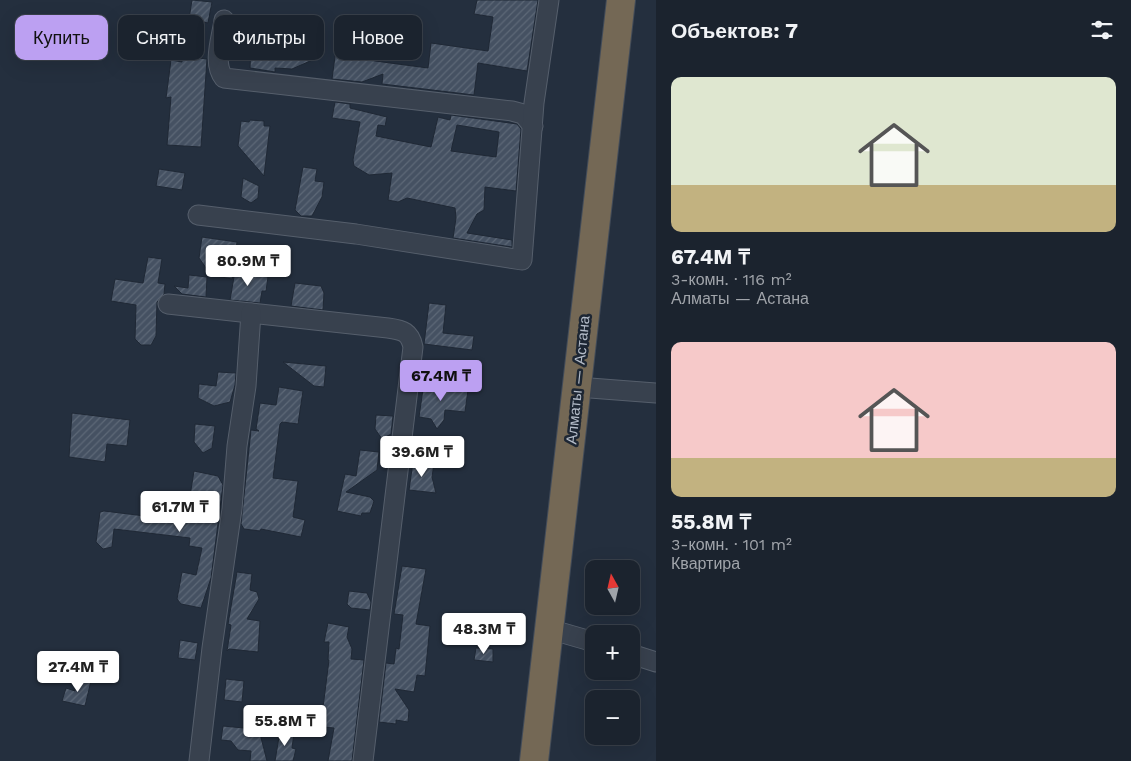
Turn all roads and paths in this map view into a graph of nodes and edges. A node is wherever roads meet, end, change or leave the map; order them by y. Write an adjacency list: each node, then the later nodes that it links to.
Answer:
1 (549, 0): 4 (street)
2 (621, 0): 8 (highway, Алматы — Астана)
3 (218, 60): 4 (street)
4 (533, 126): 5 (street)
5 (198, 215)
6 (168, 304): 7 (street)
7 (251, 313): 14 (street); 15 (street)
8 (577, 387): 9 (street); 10 (highway, Алматы — Астана)
9 (656, 393)
10 (549, 629): 11 (street); 16 (highway, Алматы — Астана)
11 (585, 639)
12 (640, 657): 13 (street)
13 (656, 662)
14 (199, 761)
15 (363, 761)
16 (534, 761)

